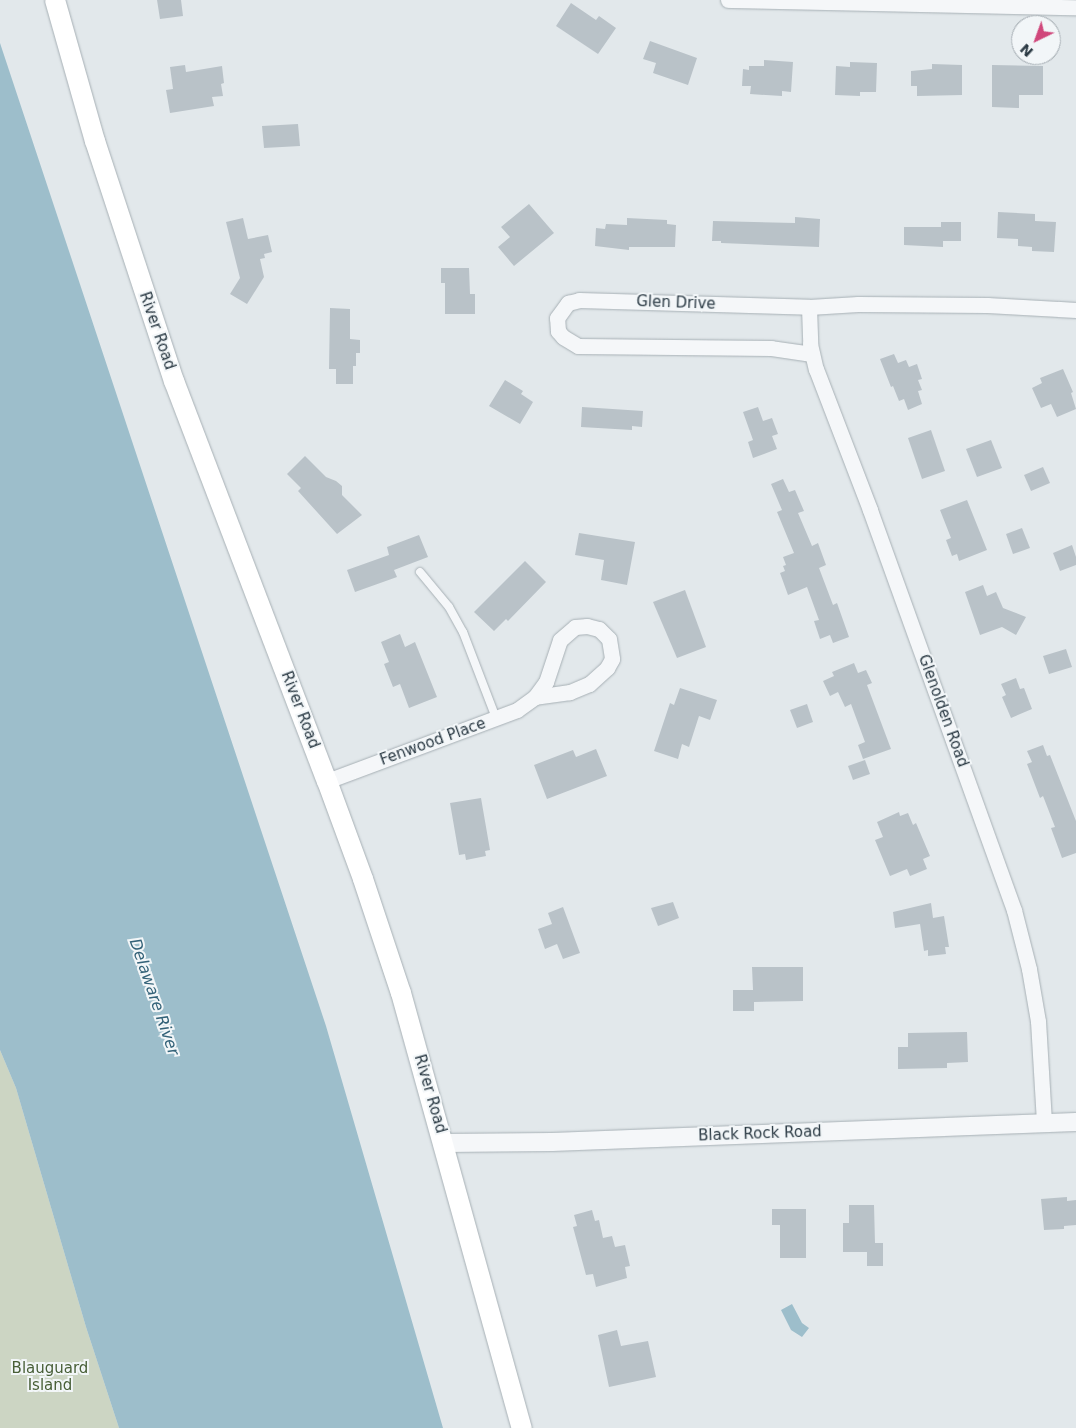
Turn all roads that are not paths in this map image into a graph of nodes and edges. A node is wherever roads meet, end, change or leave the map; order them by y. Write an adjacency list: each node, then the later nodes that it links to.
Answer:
1 (55, 0): 10 (main road, River Road)
2 (728, 0): 3 (street)
3 (1076, 7)
4 (809, 307): 5 (street, Glen Drive); 6 (street, Glenolden Road); 6 (street, Glen Drive)
5 (1076, 310)
6 (812, 354): 12 (street, Glenolden Road)
7 (420, 572): 9 (lane)
8 (535, 697): 8 (street, Fenwood Place); 9 (street, Fenwood Place)
9 (496, 718): 10 (street, Fenwood Place)
10 (327, 781): 13 (main road, River Road)
11 (1076, 1122): 12 (street, Black Rock Road)
12 (1044, 1123): 13 (street, Black Rock Road)
13 (444, 1143): 14 (main road, River Road)
14 (522, 1428)

